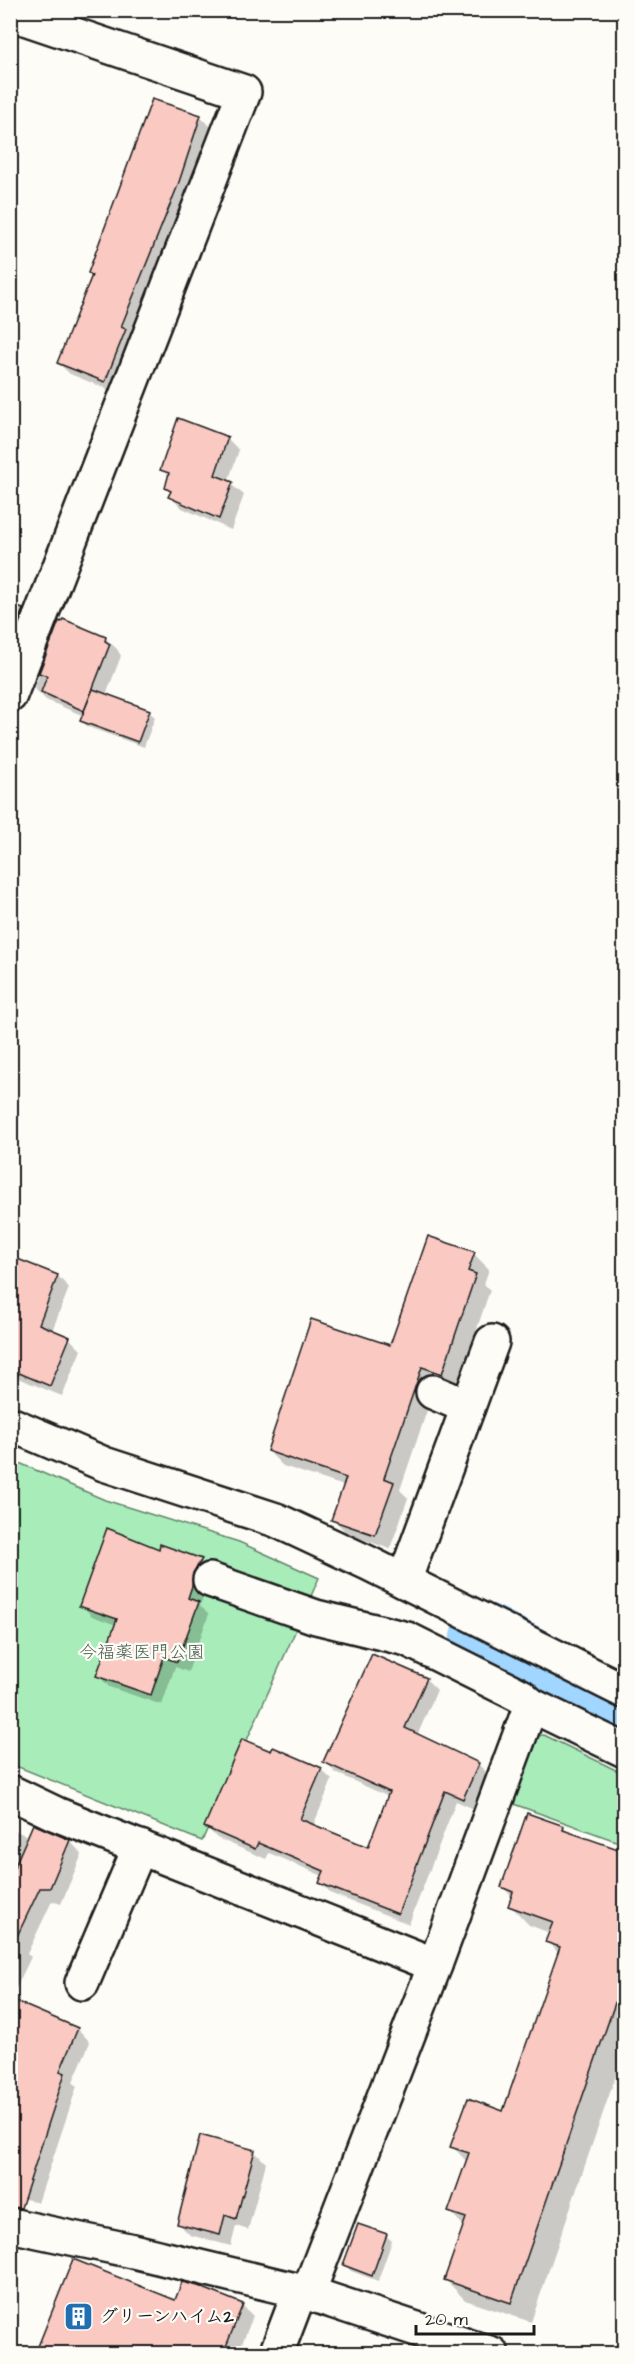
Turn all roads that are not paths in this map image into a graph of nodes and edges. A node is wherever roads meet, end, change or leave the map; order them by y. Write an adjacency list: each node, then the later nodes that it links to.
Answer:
1 (10, 13): 2 (street)
2 (10, 694)
3 (492, 1342): 5 (street)
4 (433, 1392): 5 (street)
5 (468, 1407): 8 (street)
6 (10, 1424): 8 (street)
7 (210, 1581): 10 (street)
8 (404, 1581): 9 (street)
9 (624, 1691)
10 (531, 1705): 11 (street); 14 (street)
11 (624, 1750)
12 (10, 1792): 13 (street)
13 (140, 1847): 14 (street); 15 (street)
14 (435, 1965): 17 (street)
15 (82, 1983)
16 (10, 2225): 17 (street)
17 (304, 2292): 18 (street); 19 (street)
18 (276, 2354)
19 (492, 2354)

